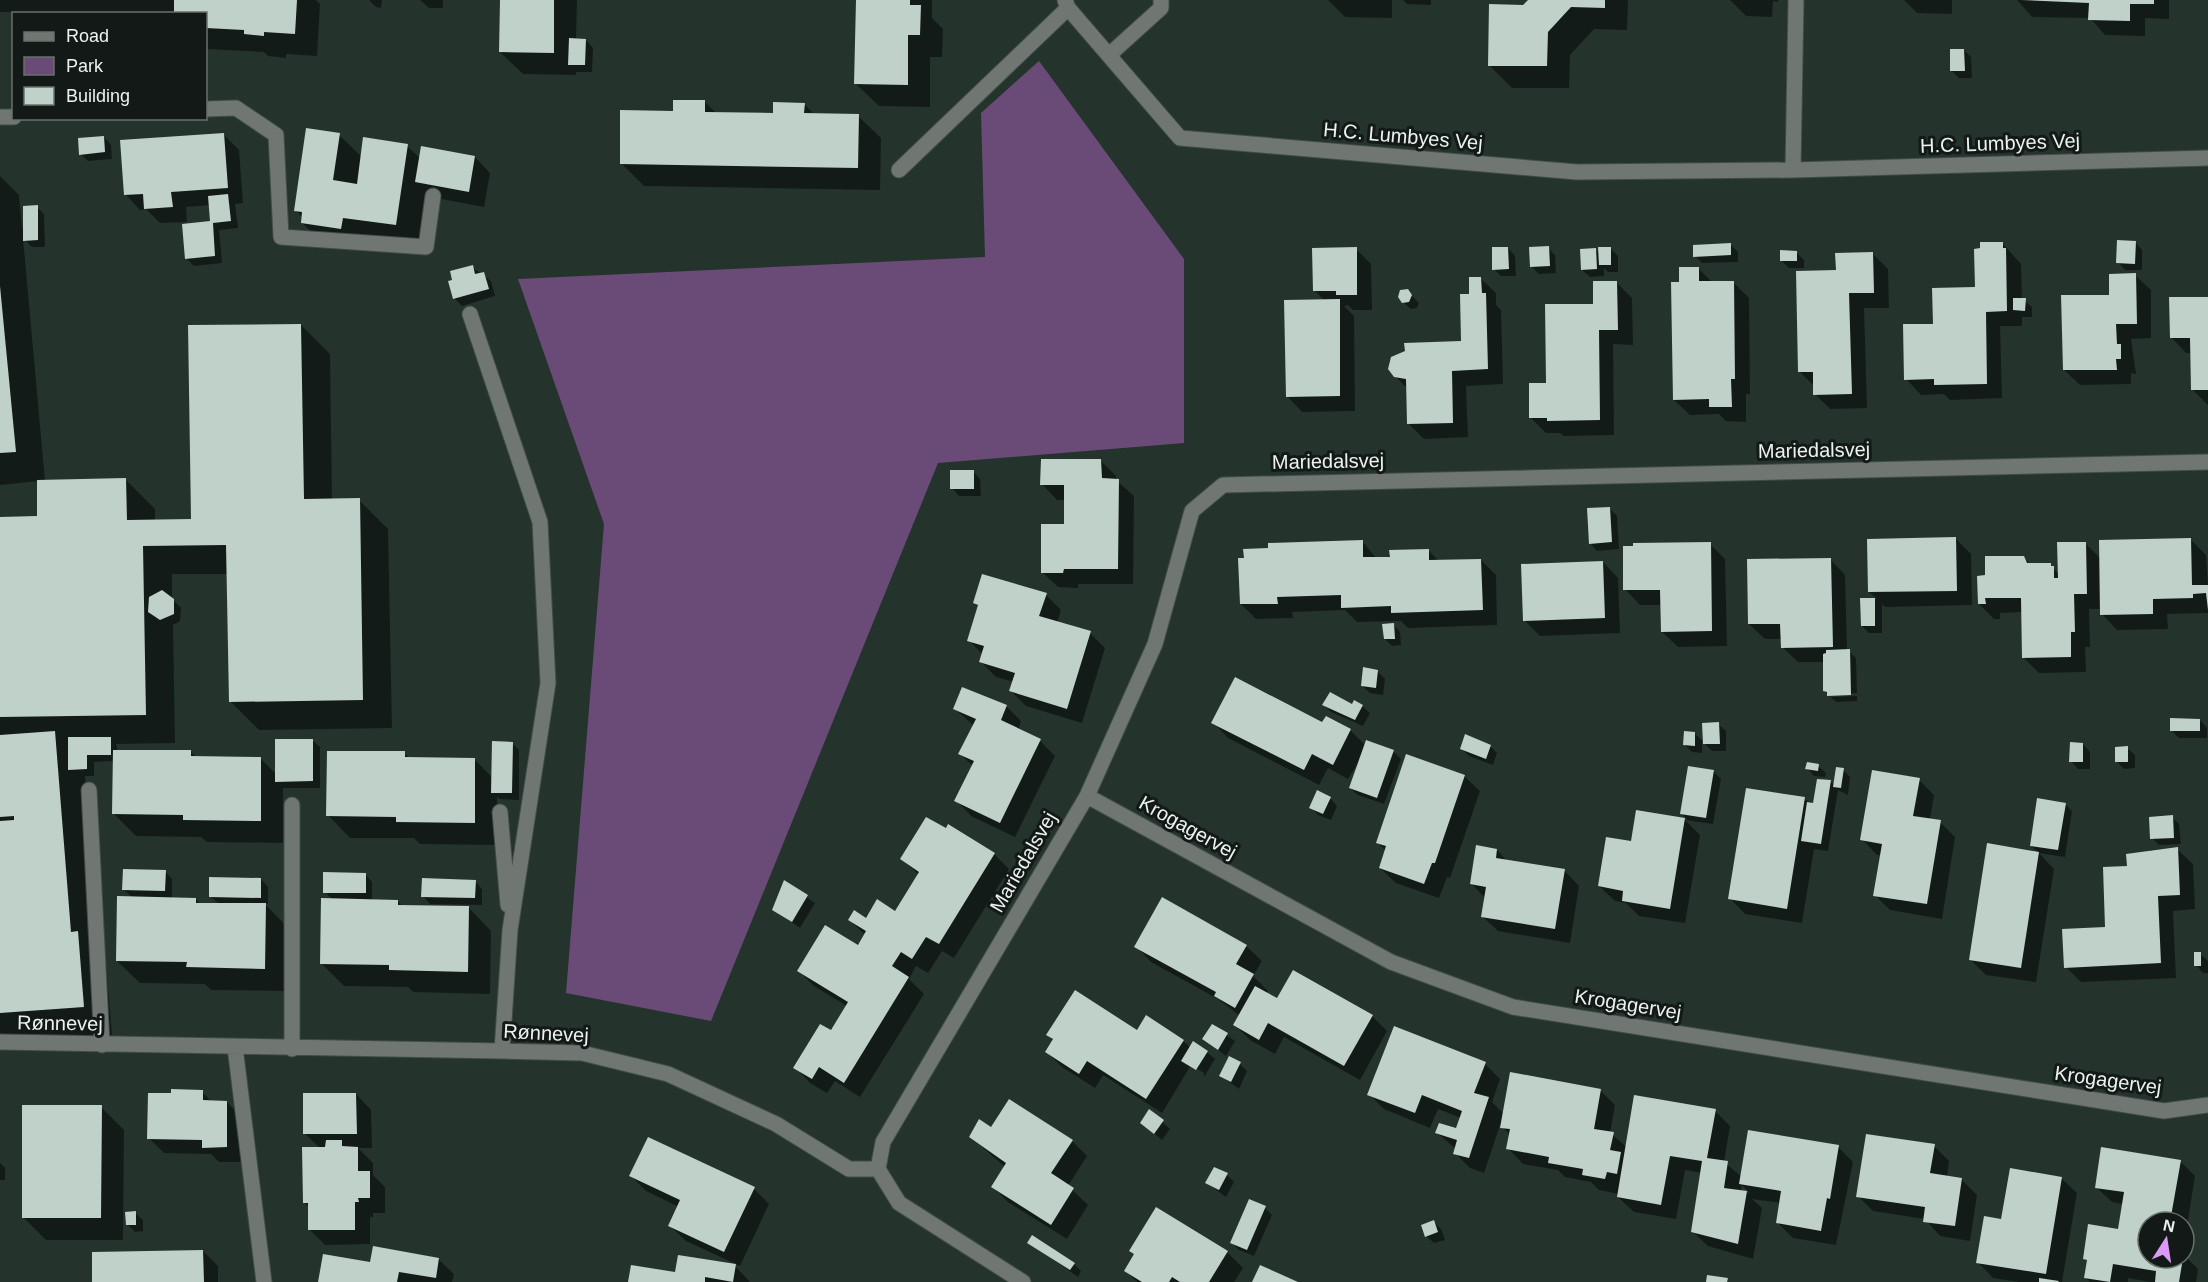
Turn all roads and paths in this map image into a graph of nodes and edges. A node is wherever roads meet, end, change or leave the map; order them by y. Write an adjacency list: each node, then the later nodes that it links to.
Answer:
1 (1161, 0): 4 (street)
2 (1796, 0): 8 (street)
3 (1067, 4): 4 (street, H.C. Lumbyes Vej); 7 (street, H.C. Lumbyes Vej)
4 (1109, 55): 8 (street, H.C. Lumbyes Vej)
5 (207, 109): 9 (street)
6 (2208, 158): 8 (street, H.C. Lumbyes Vej)
7 (899, 170)
8 (1793, 170)
9 (433, 196)
10 (470, 314): 16 (street)
11 (2208, 462): 13 (street, Mariedalsvej)
12 (89, 789): 18 (street)
13 (1087, 796): 22 (street, Krogagervej); 23 (street, Mariedalsvej)
14 (292, 805): 20 (street)
15 (500, 812): 16 (street)
16 (510, 930): 21 (street)
17 (0, 1042): 18 (street, Rønnevej)
18 (102, 1044): 19 (street, Rønnevej)
19 (235, 1047): 20 (street, Rønnevej); 24 (street)
20 (292, 1049): 21 (street, Rønnevej)
21 (501, 1050): 23 (street, Rønnevej)
22 (2208, 1105)
23 (878, 1169): 25 (street)
24 (264, 1282)
25 (1023, 1282)

